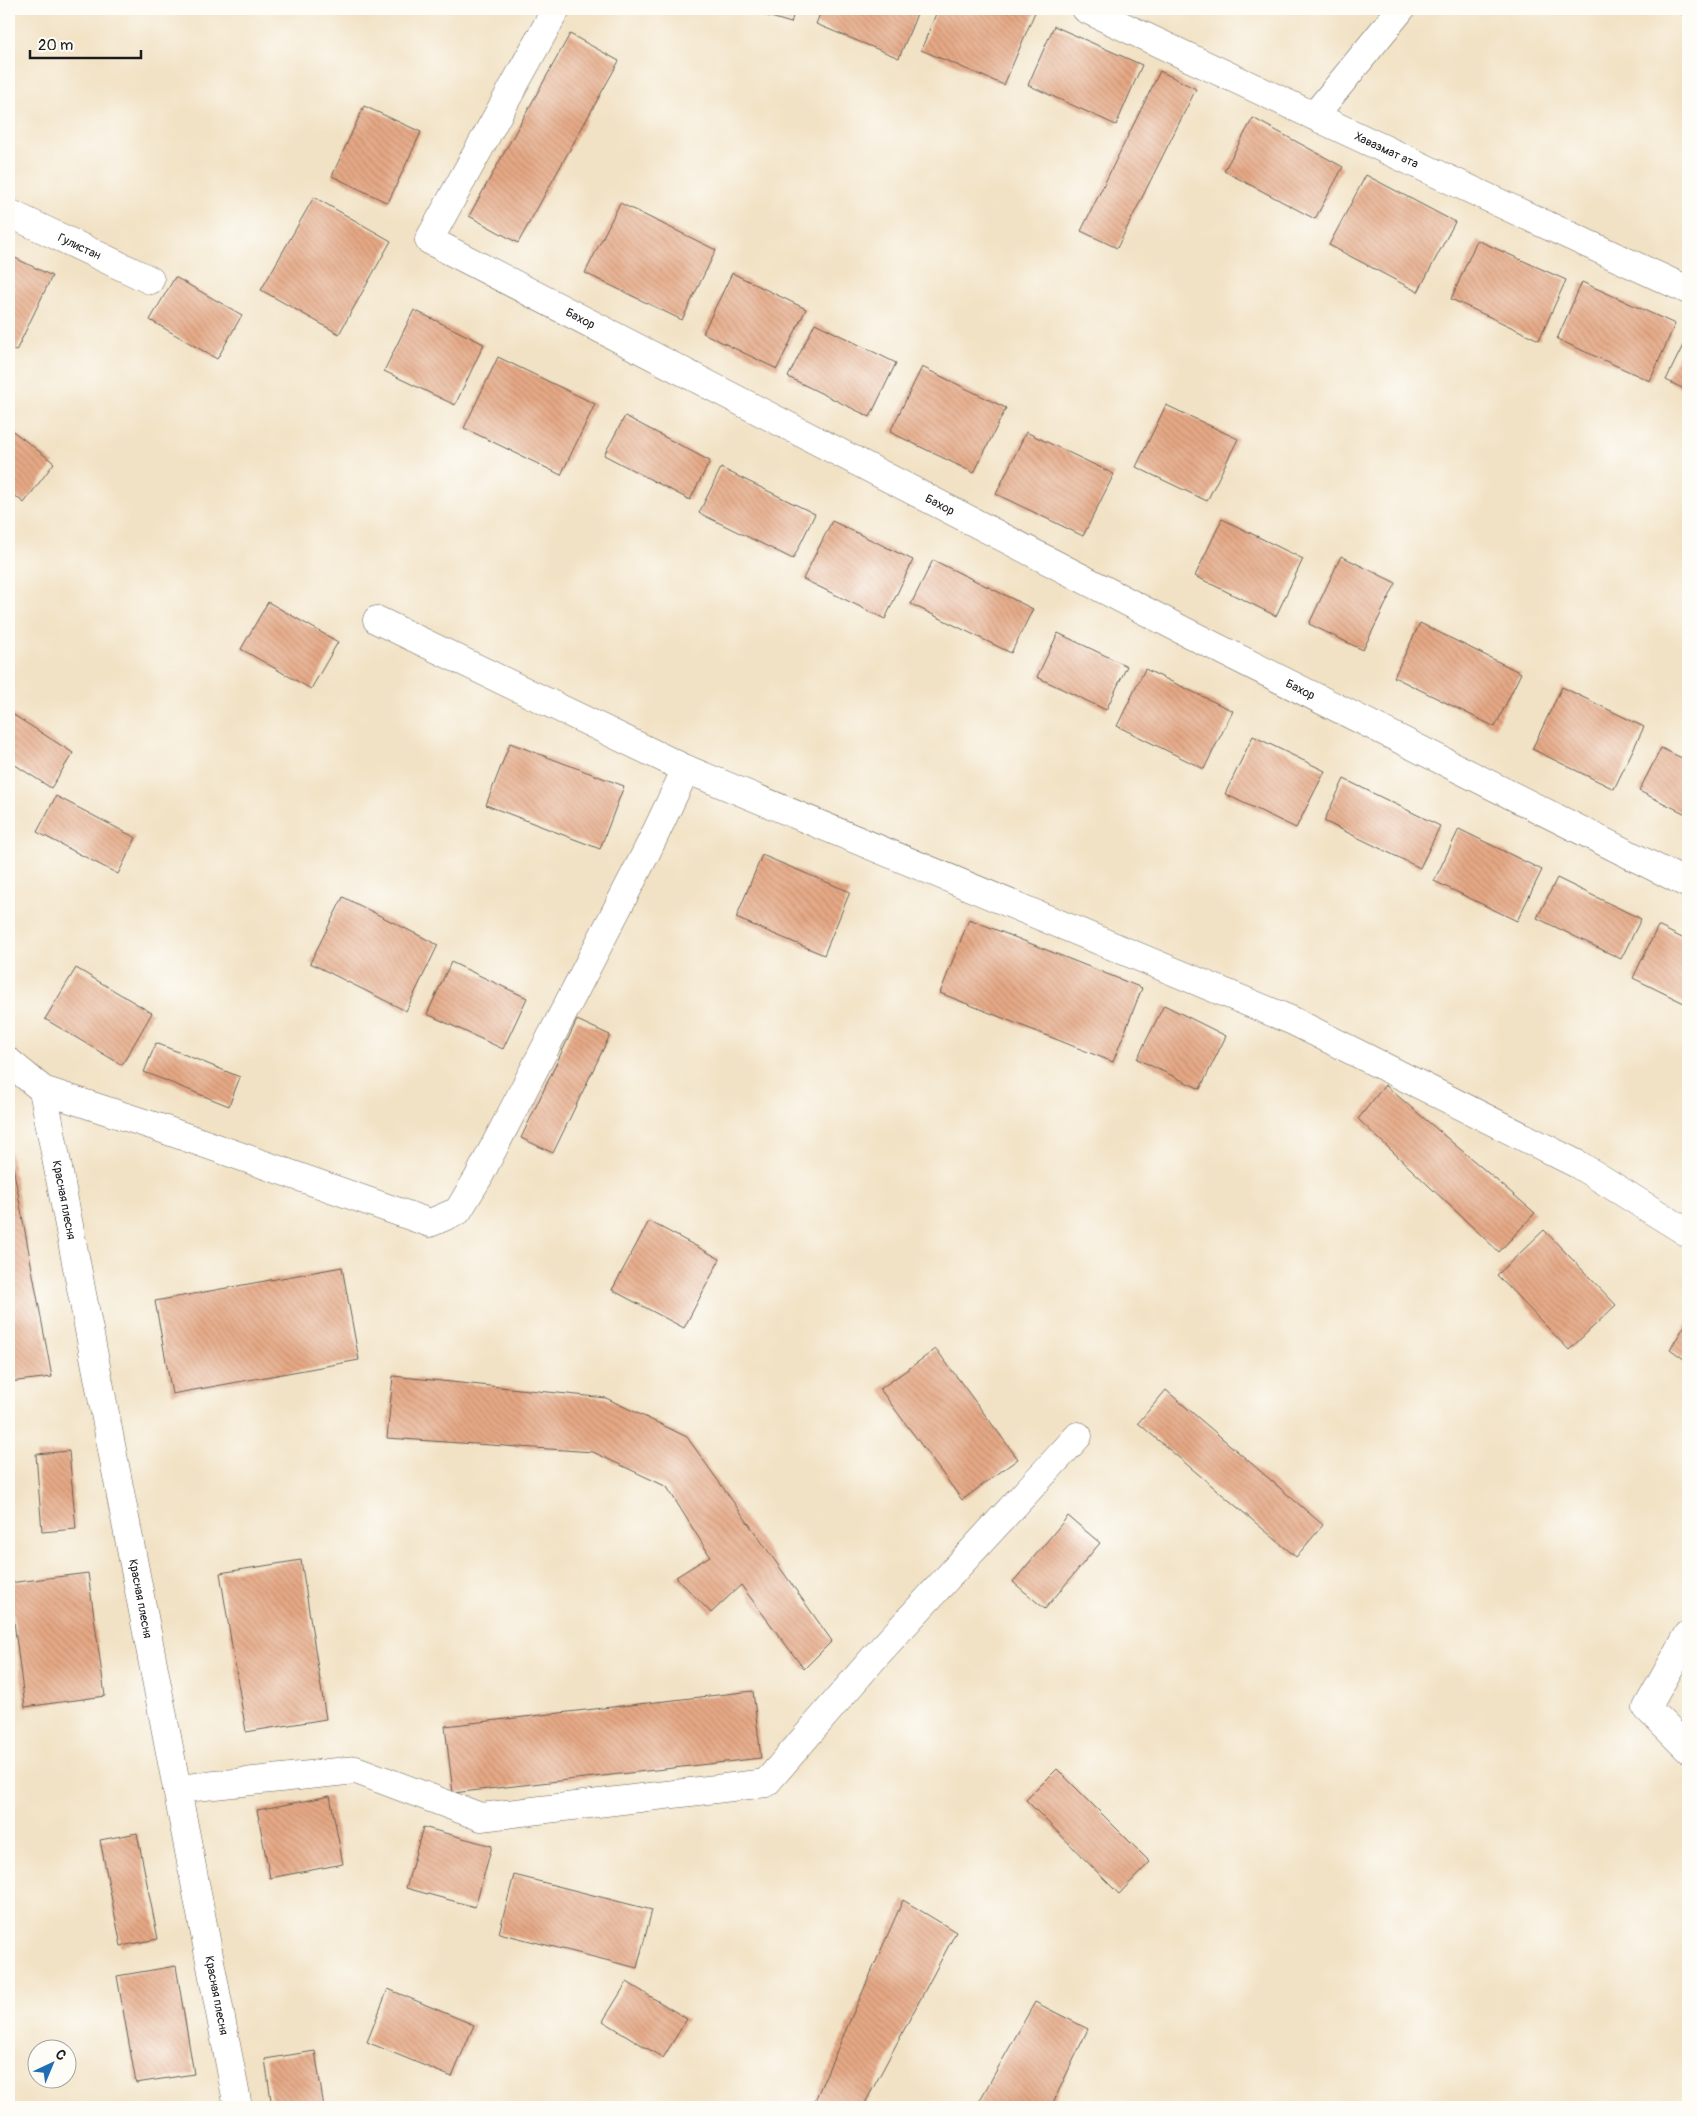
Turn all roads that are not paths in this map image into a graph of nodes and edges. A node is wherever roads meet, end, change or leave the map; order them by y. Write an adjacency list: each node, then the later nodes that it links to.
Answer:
1 (556, 9): 10 (street, Бахор)
2 (1086, 9): 4 (street, Хавазмат ата)
3 (1401, 9): 4 (street)
4 (1314, 116): 7 (street, Хавазмат ата)
5 (9, 213): 6 (street, Гулистан)
6 (150, 280)
7 (1688, 290)
8 (377, 620): 9 (street)
9 (686, 769): 12 (street); 13 (street)
10 (1688, 884)
11 (9, 1062): 12 (street)
12 (43, 1090): 17 (street, Красная плесня)
13 (1688, 1233)
14 (1078, 1436): 17 (street)
15 (1688, 1635): 16 (street)
16 (1688, 1749)
17 (177, 1789): 18 (street, Красная плесня)
18 (238, 2107)

